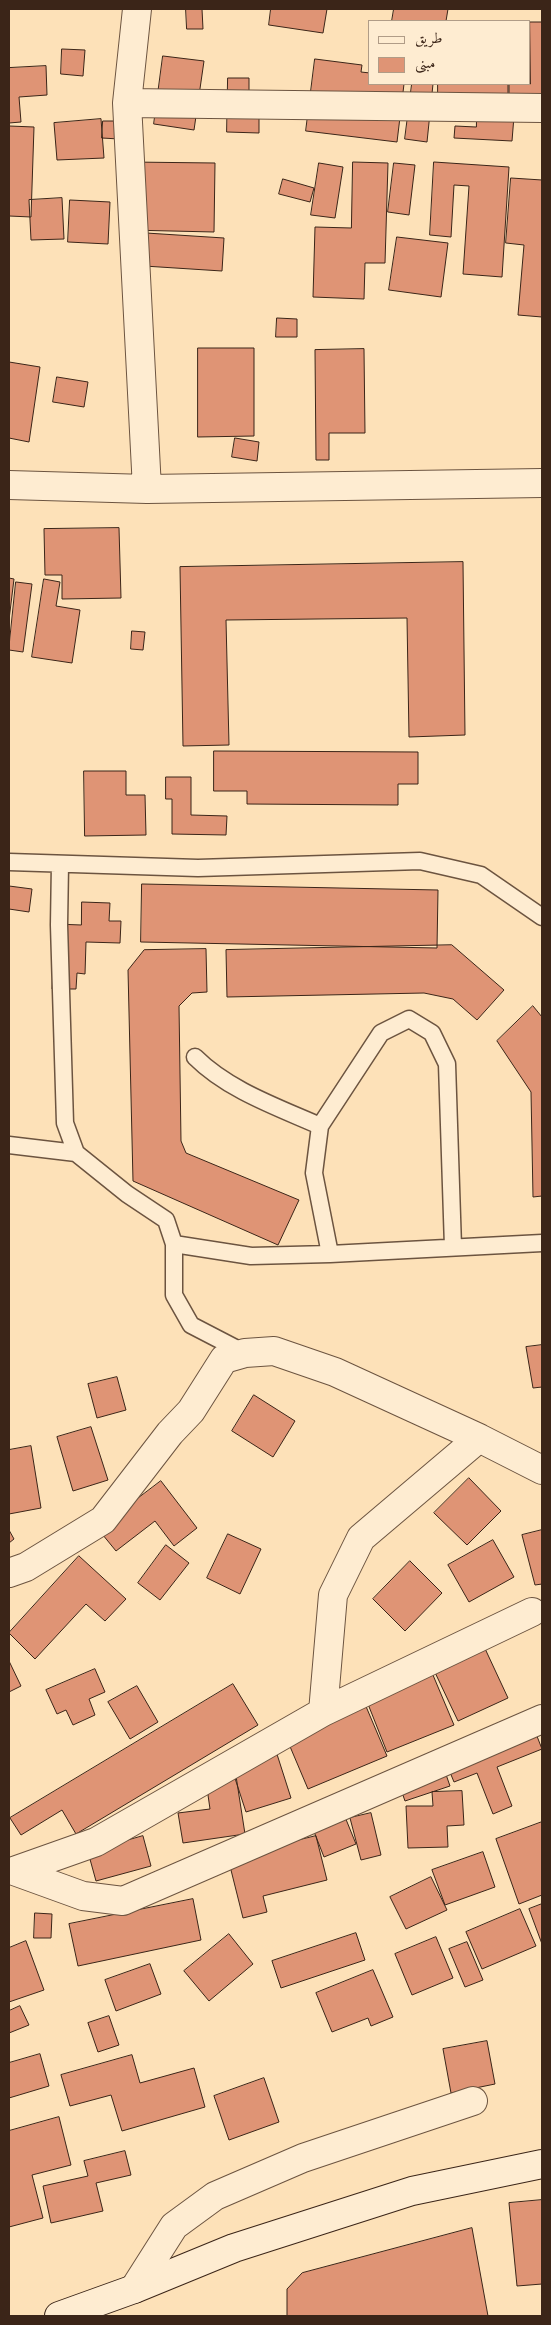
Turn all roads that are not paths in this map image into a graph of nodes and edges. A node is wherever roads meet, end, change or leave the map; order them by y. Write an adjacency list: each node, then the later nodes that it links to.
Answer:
1 (137, 9): 2 (street)
2 (127, 103): 3 (street); 6 (street)
3 (542, 108)
4 (542, 483): 6 (street)
5 (9, 485): 6 (street)
6 (147, 489)
7 (9, 862): 8 (lane)
8 (60, 864): 9 (lane); 13 (lane)
9 (542, 917)
10 (195, 1057): 11 (lane)
11 (320, 1126): 16 (lane); 17 (lane)
12 (9, 1145): 13 (lane)
13 (76, 1153): 15 (lane)
14 (542, 1242): 16 (lane)
15 (174, 1244): 17 (lane); 18 (lane)
16 (453, 1247): 17 (lane)
17 (330, 1254)
18 (244, 1353): 19 (street); 21 (street)
19 (479, 1438): 20 (street); 24 (street)
20 (542, 1470)
21 (17, 1570): 22 (street)
22 (9, 1593)
23 (532, 1612): 24 (street)
24 (323, 1712): 26 (street)
25 (542, 1719): 26 (street)
26 (12, 1872)
27 (473, 2101): 29 (street)
28 (542, 2164): 29 (street)
29 (134, 2289): 30 (street)
30 (59, 2316)

